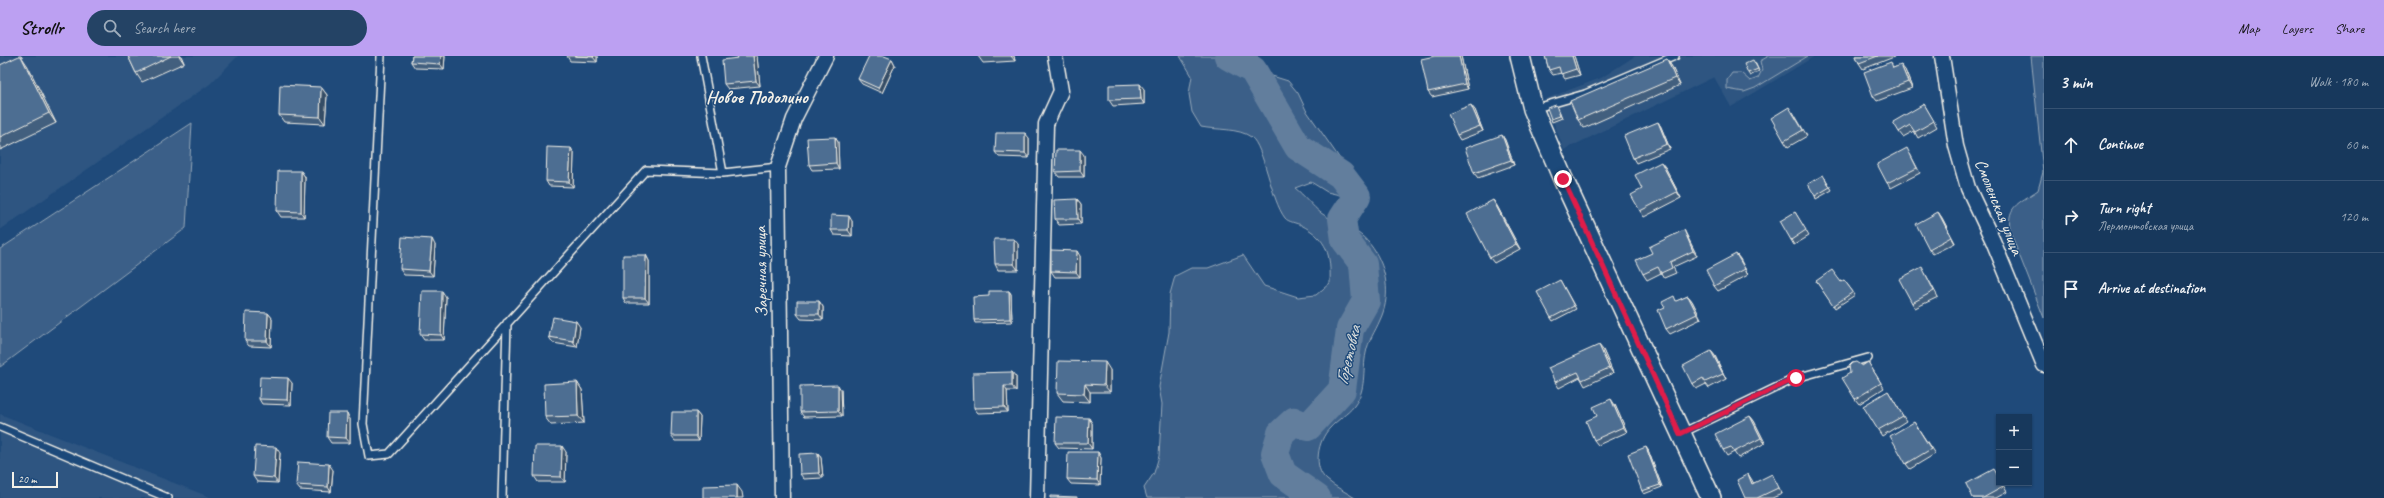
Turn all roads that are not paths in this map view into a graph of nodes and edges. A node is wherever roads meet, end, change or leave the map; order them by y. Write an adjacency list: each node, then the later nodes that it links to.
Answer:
1 (380, 56): 11 (lane)
2 (701, 56): 10 (lane)
3 (826, 56): 9 (street, Заречная улица)
4 (1055, 56): 19 (street)
5 (1520, 56): 8 (street)
6 (1675, 56): 8 (lane)
7 (1942, 56): 13 (street, Смоленская улица)
8 (1533, 109): 15 (street)
9 (778, 167): 10 (lane); 18 (street, Заречная улица)
10 (723, 172): 11 (lane)
11 (507, 323): 17 (lane)
12 (1868, 358): 15 (lane)
13 (2044, 365)
14 (0, 427): 16 (lane)
15 (1680, 434): 20 (street)
16 (168, 498)
17 (502, 498)
18 (782, 498)
19 (1037, 498)
20 (1710, 498)

